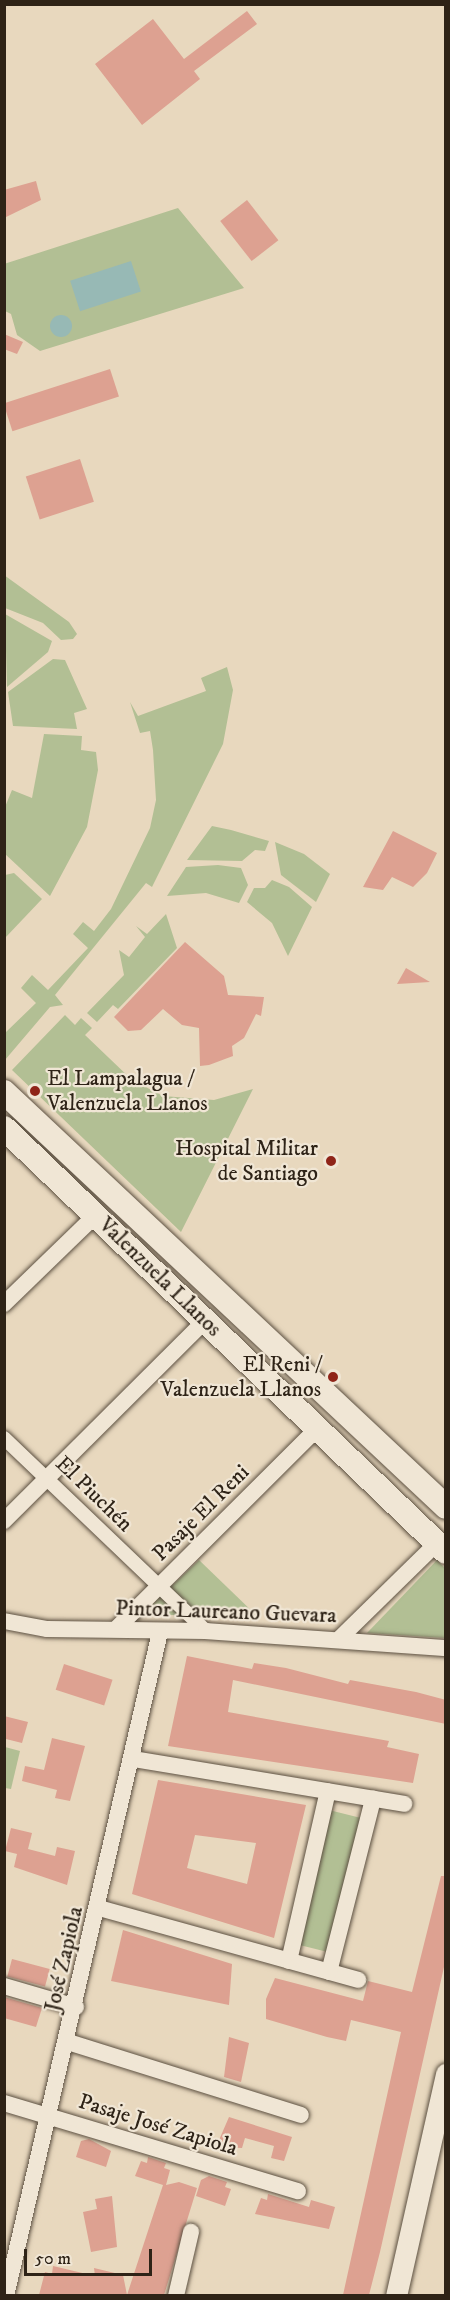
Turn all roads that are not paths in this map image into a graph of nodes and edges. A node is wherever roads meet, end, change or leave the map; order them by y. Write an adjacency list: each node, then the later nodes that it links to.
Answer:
1 (4, 1092): 9 (main road, Valenzuela Llanos)
2 (4, 1128): 3 (main road, Valenzuela Llanos)
3 (96, 1215): 4 (street); 5 (main road, Valenzuela Llanos)
4 (4, 1304)
5 (205, 1320): 6 (main road, Valenzuela Llanos); 8 (street)
6 (318, 1428): 11 (main road, Valenzuela Llanos); 12 (street, Pasaje El Reni)
7 (4, 1438): 8 (street, El Piuchén)
8 (47, 1479): 10 (street); 12 (street, El Piuchén)
9 (446, 1507)
10 (4, 1521)
11 (441, 1548): 17 (street)
12 (159, 1586): 14 (street, Pasaje El Reni); 15 (street, El Piuchén)
13 (4, 1621): 14 (street, Pintor Laureano Guevara)
14 (116, 1629): 16 (street, Pintor Laureano Guevara)
15 (206, 1631): 16 (street, Pintor Laureano Guevara); 17 (street, Pintor Laureano Guevara)
16 (160, 1632): 19 (street, José Zapiola)
17 (340, 1638): 18 (street, Pintor Laureano Guevara)
18 (446, 1647)
19 (133, 1759): 20 (street); 23 (street, José Zapiola)
20 (328, 1791): 21 (street); 24 (street)
21 (373, 1798): 22 (street); 25 (street)
22 (404, 1804)
23 (99, 1908): 24 (street); 28 (street, José Zapiola)
24 (289, 1961): 25 (street)
25 (329, 1972): 26 (street)
26 (358, 1980)
27 (4, 1986): 28 (street)
28 (76, 2007): 29 (street, José Zapiola)
29 (68, 2042): 33 (street); 34 (street, José Zapiola)
30 (446, 2074): 32 (street)
31 (4, 2103): 34 (street, Pasaje José Zapiola)
32 (441, 2113): 39 (street)
33 (301, 2115)
34 (50, 2116): 35 (street, Pasaje José Zapiola); 37 (street, José Zapiola)
35 (298, 2191)
36 (192, 2232): 38 (street)
37 (6, 2295)
38 (176, 2295)
39 (396, 2295)

